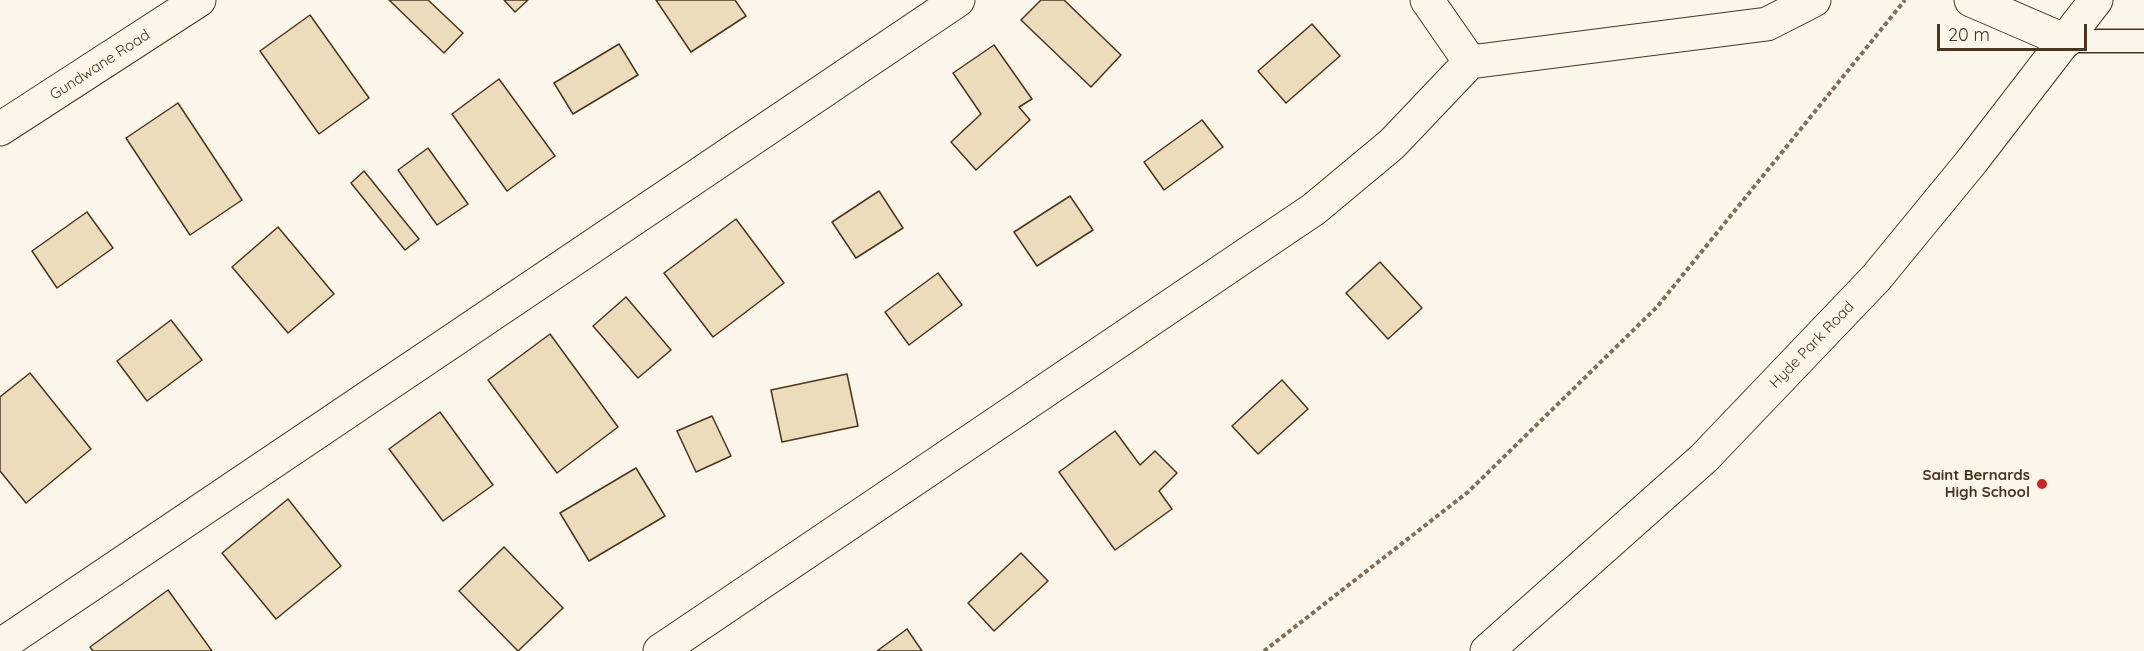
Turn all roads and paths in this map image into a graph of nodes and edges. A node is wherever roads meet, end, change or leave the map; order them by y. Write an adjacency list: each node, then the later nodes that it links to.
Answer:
1 (200, 0): 11 (street, Gundwane Road)
2 (958, 0): 12 (street)
3 (1427, 0): 10 (street)
4 (1814, 0): 10 (street)
5 (1905, 0): 14 (path)
6 (1971, 0): 8 (street)
7 (2096, 0): 8 (street, Hyde Park Road)
8 (2066, 41): 9 (lane); 15 (street, Hyde Park Road)
9 (2144, 41)
10 (1470, 62): 13 (street)
11 (0, 129)
12 (7, 641)
13 (660, 651)
14 (1264, 651)
15 (1487, 651)

